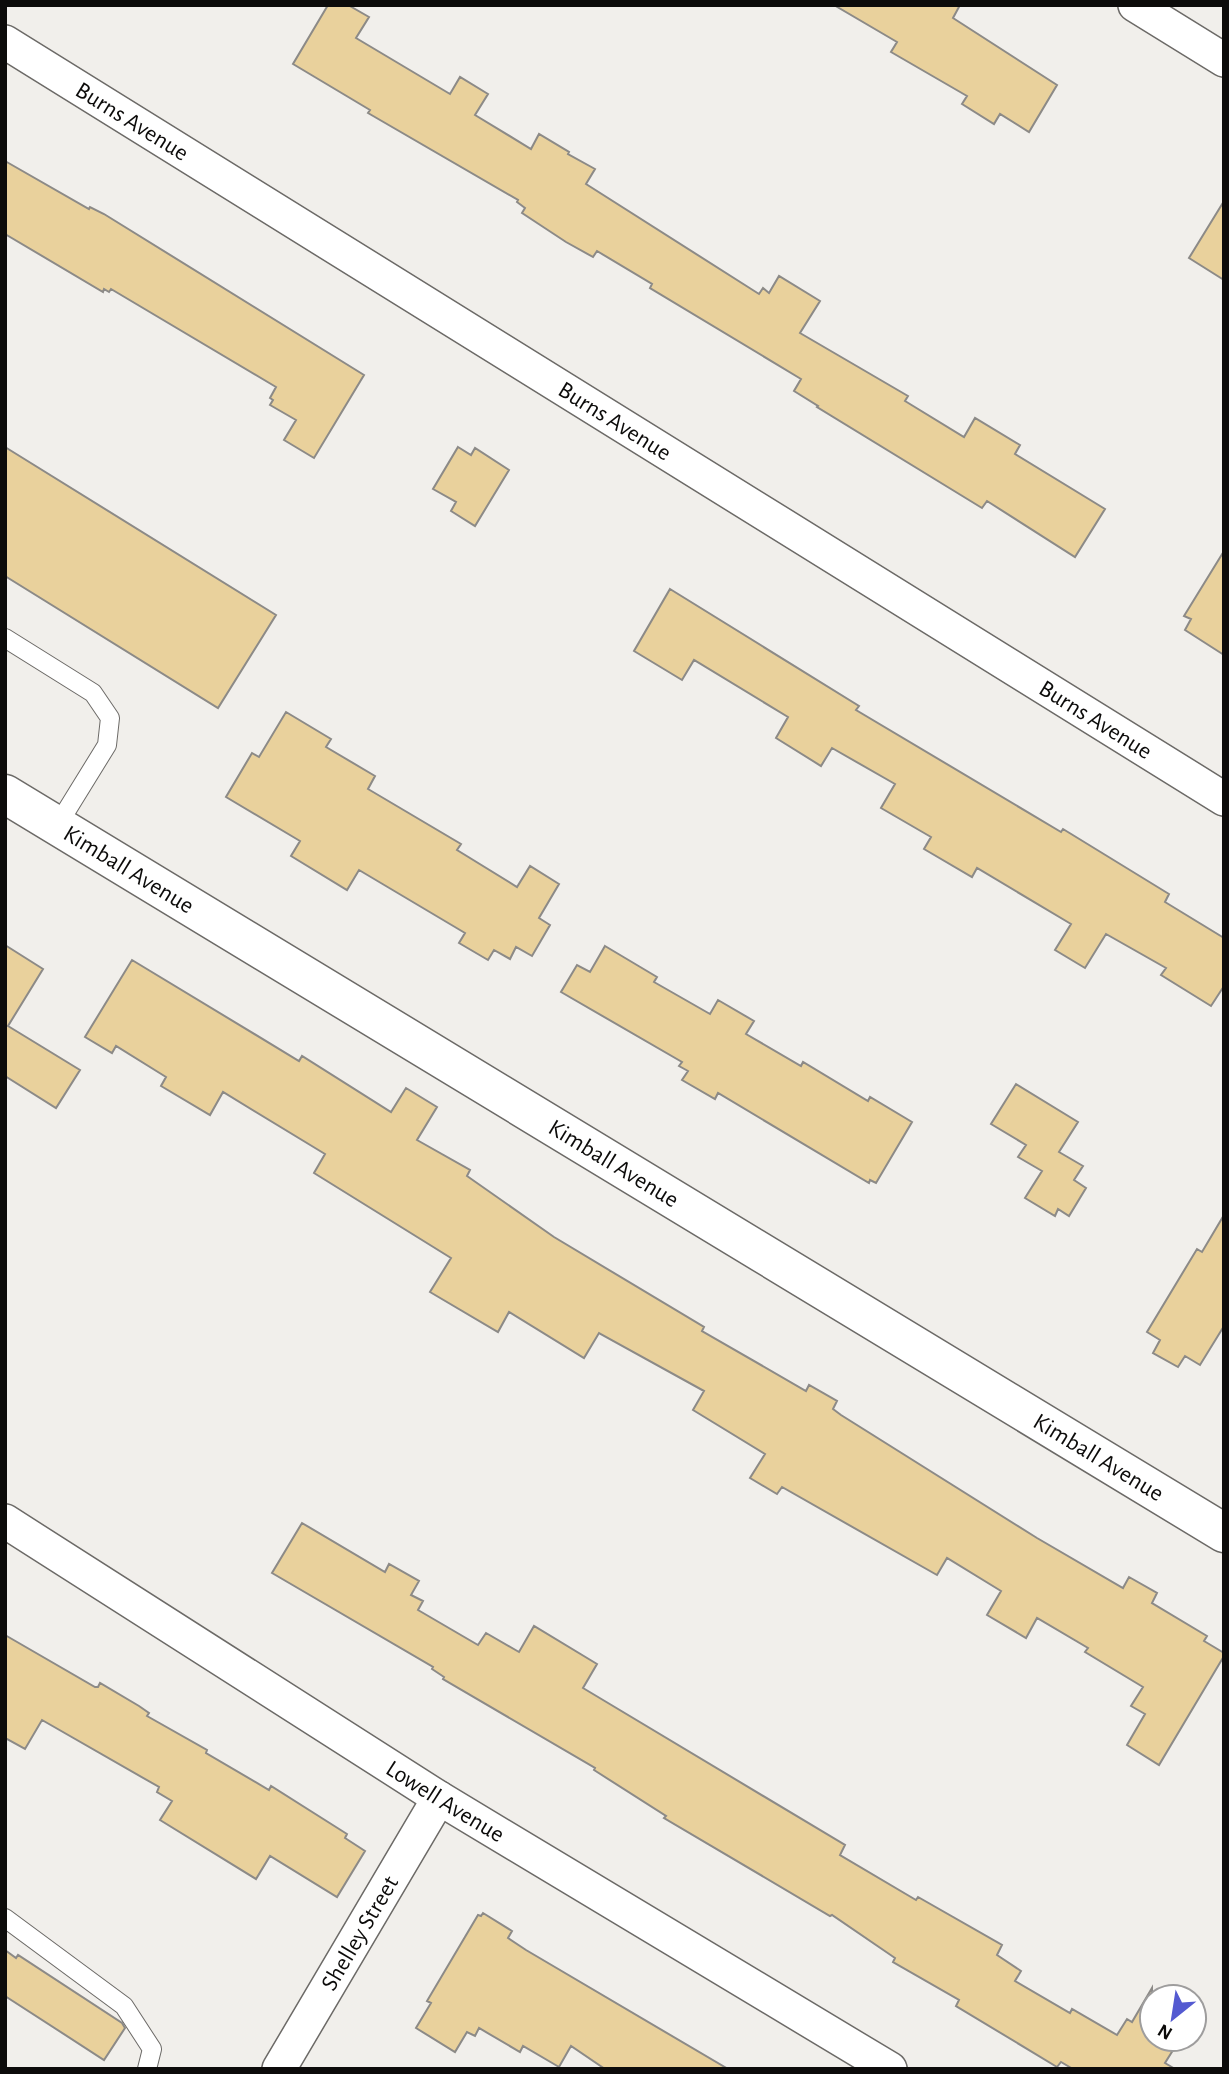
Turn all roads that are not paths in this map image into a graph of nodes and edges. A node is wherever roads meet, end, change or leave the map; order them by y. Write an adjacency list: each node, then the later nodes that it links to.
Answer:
1 (1135, 5): 3 (street)
2 (5, 42): 6 (street, Burns Avenue)
3 (1224, 60)
4 (5, 638): 7 (lane)
5 (5, 794): 7 (street, Kimball Avenue)
6 (1224, 799)
7 (57, 826): 9 (street, Kimball Avenue)
8 (5, 1521): 10 (street, Lowell Avenue)
9 (1224, 1533)
10 (439, 1798): 13 (street, Shelley Street); 14 (street, Lowell Avenue)
11 (5, 1919): 12 (lane)
12 (147, 2069)
13 (279, 2069)
14 (890, 2069)

